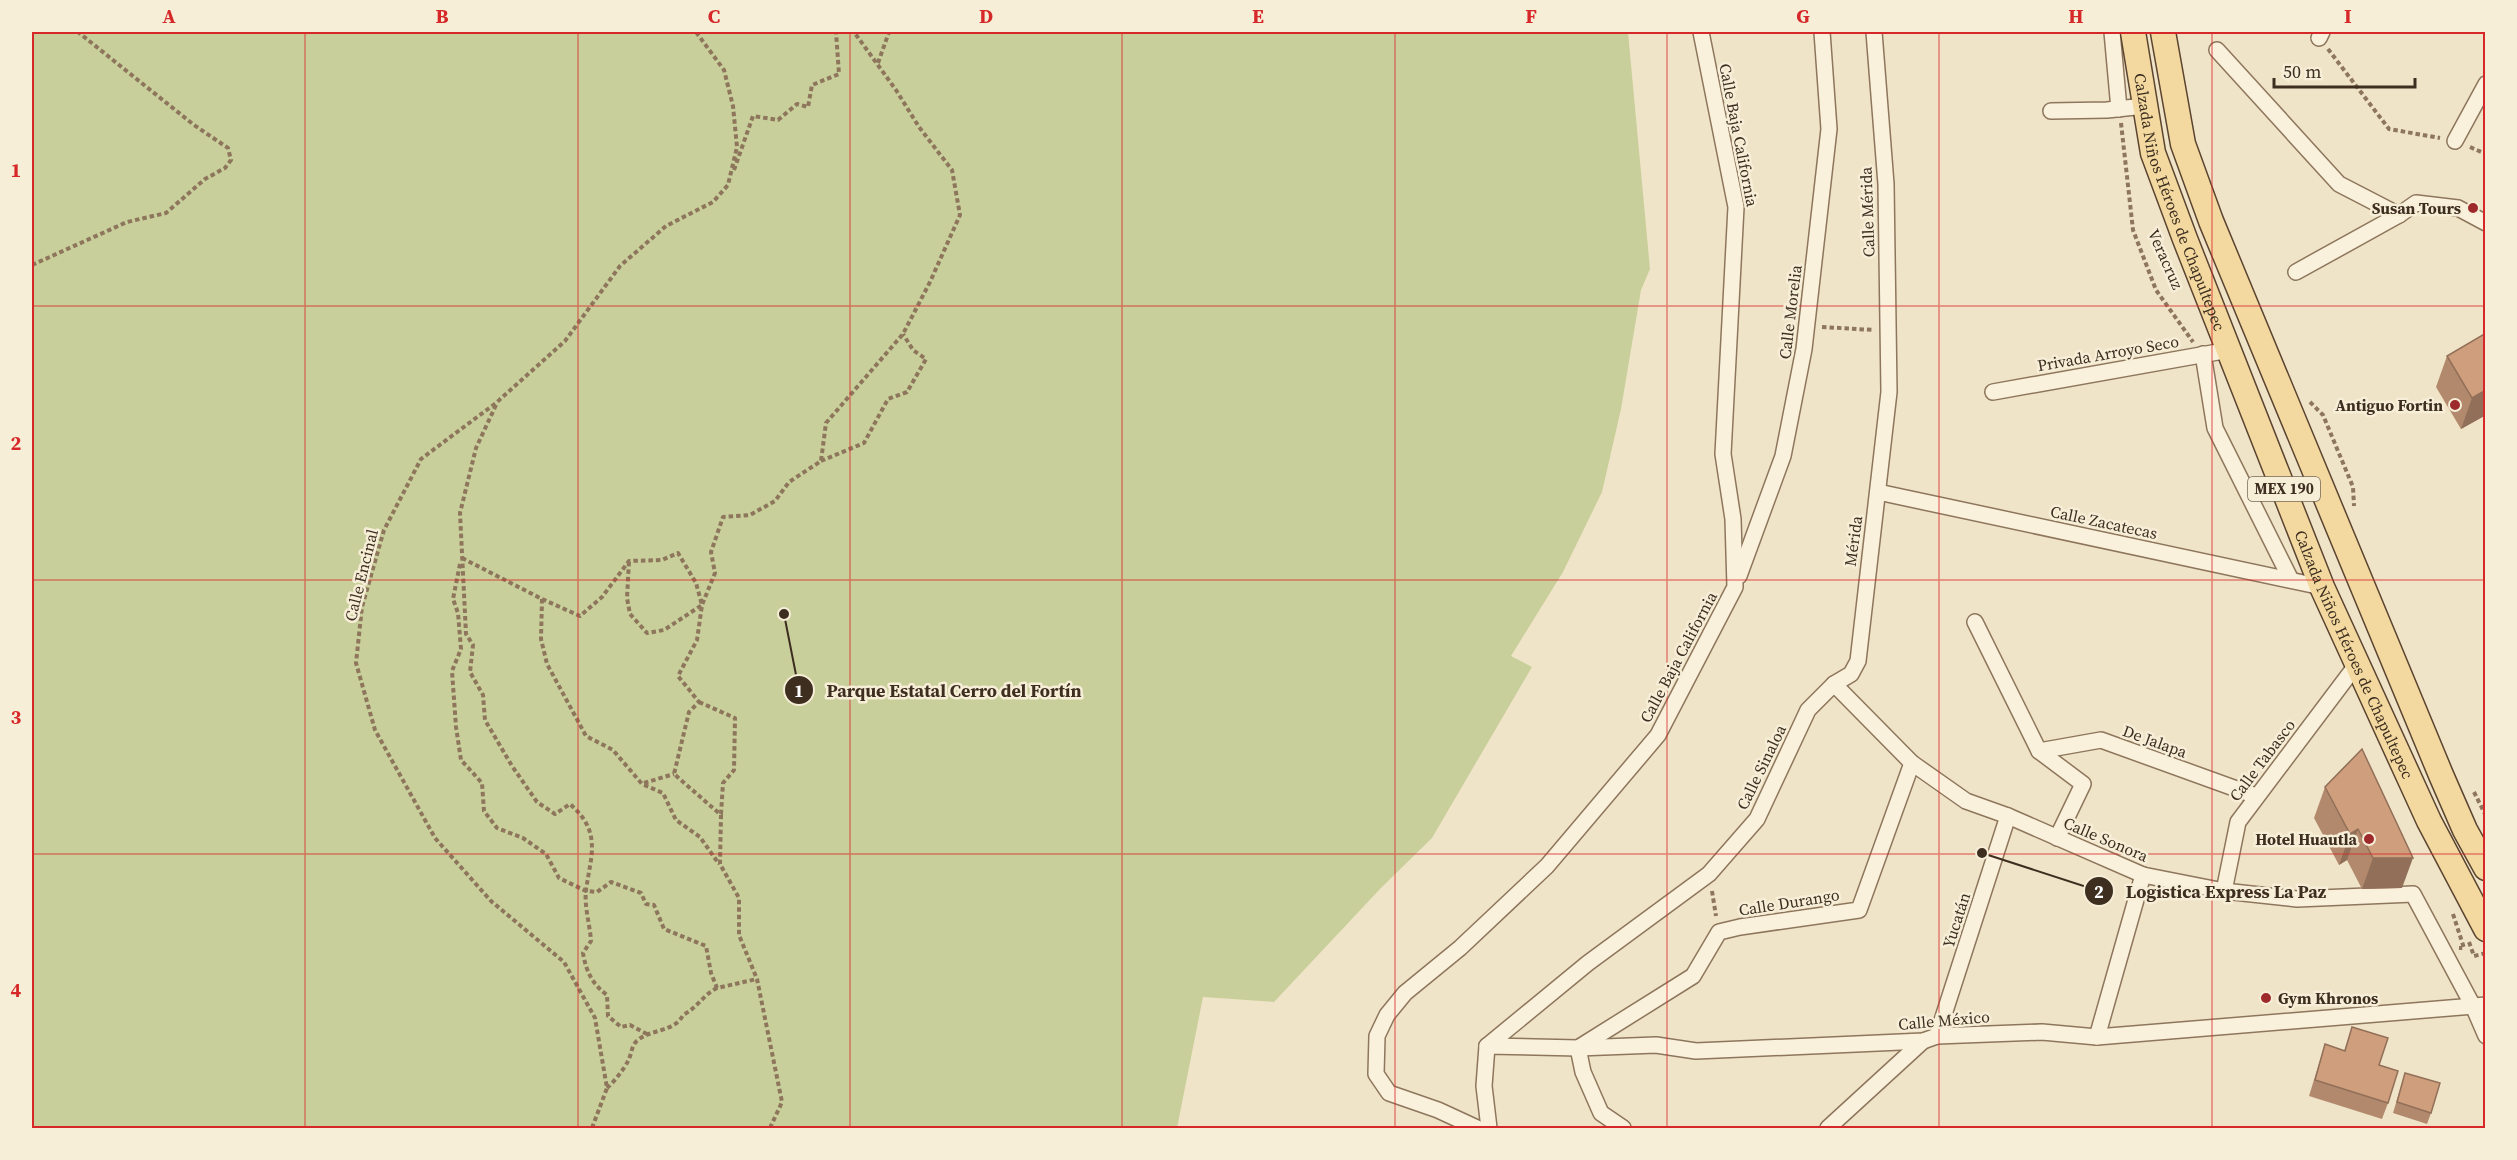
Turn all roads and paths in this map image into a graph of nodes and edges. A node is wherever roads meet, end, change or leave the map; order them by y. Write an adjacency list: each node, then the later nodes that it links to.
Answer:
1 (78, 32): 24 (path)
2 (696, 32): 21 (path)
3 (836, 32): 21 (path)
4 (854, 32): 14 (path)
5 (889, 32): 14 (path)
6 (1701, 32): 39 (street, Calle Baja California)
7 (1822, 32): 26 (street, Calle Morelia)
8 (1874, 32): 27 (street, Calle Mérida)
9 (2112, 32): 17 (street)
10 (2133, 32): 16 (main road, Calzada Niños Héroes de Chapultepec / MEX 190)
11 (2163, 32): 56 (main road, Calzada Niños Héroes de Chapultepec / MEX 190)
12 (2321, 35): 19 (path)
13 (2217, 50): 22 (street)
14 (878, 63): 28 (path)
15 (2486, 84): 19 (street)
16 (2145, 106): 17 (street); 29 (main road, Calzada Niños Héroes de Chapultepec / MEX 190)
17 (2119, 109): 18 (street); 30 (path, Veracruz)
18 (2051, 111)
19 (2455, 141): 20 (path)
20 (2486, 153)
21 (728, 185): 33 (path, Calle Encinal)
22 (2399, 215): 23 (street); 25 (street)
23 (2486, 223)
24 (32, 265)
25 (2296, 272)
26 (1807, 326): 27 (path); 39 (street, Calle Morelia)
27 (1890, 331): 31 (street, Calle Mérida)
28 (903, 334): 34 (path); 34 (path)
29 (2229, 350): 30 (street, Privada Arroyo Seco); 40 (main road, Calzada Niños Héroes de Chapultepec / MEX 190)
30 (2203, 354): 32 (street, Privada Arroyo Seco); 38 (street)
31 (1889, 392): 35 (street, Mérida)
32 (1993, 392)
33 (496, 404): 36 (path); 74 (path, Calle Encinal)
34 (821, 461): 42 (path)
35 (1878, 492): 38 (street, Calle Zacatecas); 45 (street, Mérida)
36 (461, 558): 41 (path); 59 (path); 59 (path)
37 (629, 561): 41 (path); 42 (path); 42 (path)
38 (2291, 580): 40 (street, Calle Zacatecas)
39 (1735, 587): 77 (street, Calle Baja California)
40 (2322, 587): 44 (main road, Calzada Niños Héroes de Chapultepec / MEX 190)
41 (542, 600): 50 (path)
42 (702, 605): 46 (path)
43 (1975, 622): 47 (street)
44 (2357, 664): 51 (street, Calle Tabasco); 61 (main road, Calzada Niños Héroes de Chapultepec / MEX 190)
45 (1834, 684): 48 (street, Calle Sonora); 57 (street, Calle Sinaloa)
46 (699, 702): 49 (path); 52 (path)
47 (2039, 751): 51 (street, De Jalapa); 54 (street)
48 (1912, 763): 53 (street, Calle Sonora); 62 (street, Calle Durango)
49 (674, 774): 50 (path); 52 (path)
50 (642, 784): 55 (path)
51 (2256, 796): 60 (street, Calle Tabasco)
52 (721, 815): 55 (path)
53 (2008, 816): 54 (street, Calle Sonora); 71 (street, Yucatán)
54 (2057, 838): 58 (street, Calle Sonora)
55 (720, 864): 65 (path)
56 (2486, 868)
57 (1709, 874): 62 (path); 72 (street, Calle Sinaloa)
58 (2143, 875): 60 (street, Calle Sonora); 70 (street)
59 (586, 891): 66 (path); 68 (path)
60 (2224, 891): 63 (street, Calle Sonora)
61 (2486, 929)
62 (1719, 932): 73 (street, Calle Durango)
63 (2441, 948): 64 (path); 67 (street)
64 (2486, 952)
65 (757, 979): 66 (path); 76 (path)
66 (717, 988): 68 (path)
67 (2479, 1006): 69 (street); 70 (street, Calle México)
68 (646, 1034): 74 (path)
69 (2486, 1036)
70 (2097, 1037): 71 (street, Calle México)
71 (1930, 1039): 73 (street, Calle México); 80 (street)
72 (1487, 1046): 73 (street, Calle México); 78 (street)
73 (1578, 1048): 79 (street)
74 (607, 1088): 75 (path)
75 (592, 1128)
76 (770, 1128)
77 (1477, 1128)
78 (1489, 1128)
79 (1623, 1128)
80 (1828, 1128)

